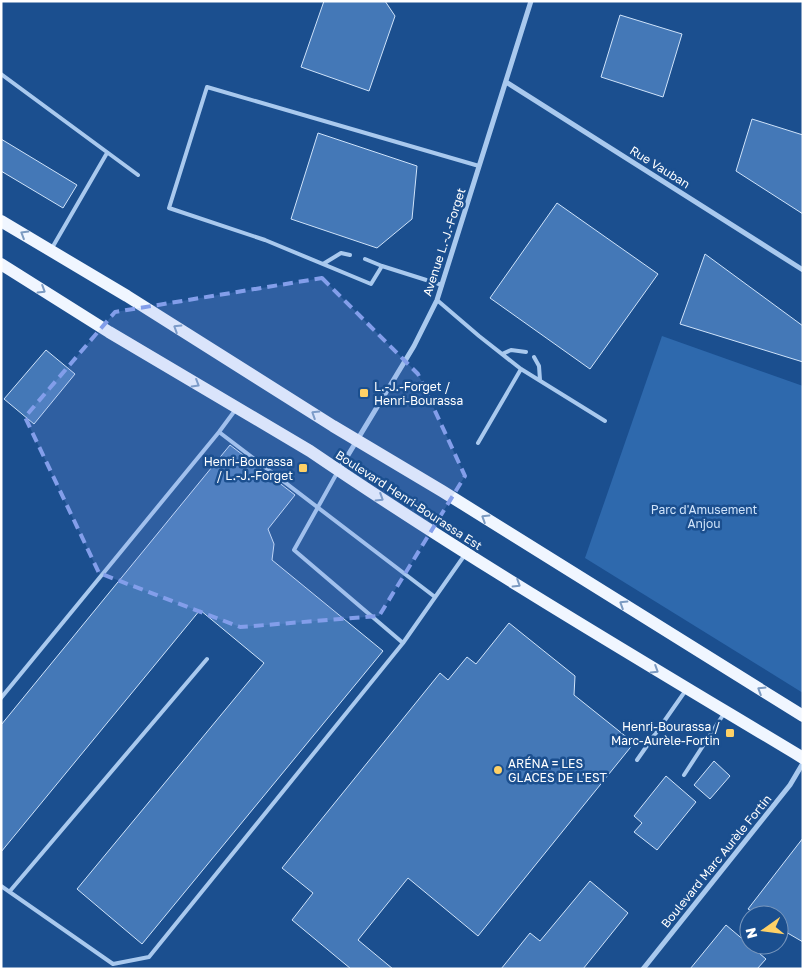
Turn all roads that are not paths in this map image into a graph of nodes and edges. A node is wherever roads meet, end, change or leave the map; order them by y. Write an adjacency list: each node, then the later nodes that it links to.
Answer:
1 (531, 1): 3 (street, Avenue L.-J.-Forget)
2 (1, 74): 4 (lane)
3 (506, 82): 5 (street, Avenue L.-J.-Forget); 14 (street, Rue Vauban)
4 (107, 153): 6 (lane); 8 (lane)
5 (479, 166): 12 (lane); 15 (street, Avenue L.-J.-Forget)
6 (138, 175)
7 (1, 221): 8 (main road, Boulevard Henri-Bourassa Est, one-way to 7)
8 (51, 250): 25 (main road, Boulevard Henri-Bourassa Est, one-way to 8)
9 (350, 255): 12 (lane)
10 (365, 259): 13 (lane)
11 (1, 264): 22 (main road, Boulevard Henri-Bourassa Est, one-way to 22)
12 (323, 264): 13 (lane)
13 (382, 266): 15 (lane)
14 (803, 270)
15 (442, 285): 16 (street, Avenue L.-J.-Forget)
16 (437, 300): 18 (lane); 25 (street, Avenue L.-J.-Forget)
17 (526, 352): 18 (lane)
18 (502, 354): 20 (lane)
19 (534, 357): 21 (lane)
20 (521, 368): 21 (lane); 26 (lane)
21 (540, 380): 23 (lane)
22 (237, 408): 24 (lane); 27 (main road, Boulevard Henri-Bourassa Est)
23 (605, 421)
24 (219, 432): 28 (lane); 34 (lane)
25 (356, 440): 27 (street, Avenue L.-J.-Forget); 36 (main road, Boulevard Henri-Bourassa Est, one-way to 25)
26 (478, 443)
27 (338, 472): 28 (lane); 29 (main road, Boulevard Henri-Bourassa Est, one-way to 29)
28 (319, 506): 30 (lane); 31 (lane)
29 (466, 553): 30 (lane); 33 (main road, Boulevard Henri-Bourassa Est, one-way to 33)
30 (436, 597): 31 (lane)
31 (403, 643): 42 (lane)
32 (208, 659): 42 (lane)
33 (687, 689): 35 (main road, Boulevard Henri-Bourassa Est); 38 (lane)
34 (1, 698)
35 (725, 711): 37 (main road, Boulevard Henri-Bourassa Est); 40 (lane)
36 (803, 716)
37 (803, 758)
38 (637, 760)
39 (803, 763): 43 (street, Boulevard Marc Aurèle Fortin)
40 (684, 775)
41 (1, 886): 42 (lane)
42 (10, 891)
43 (643, 969)

